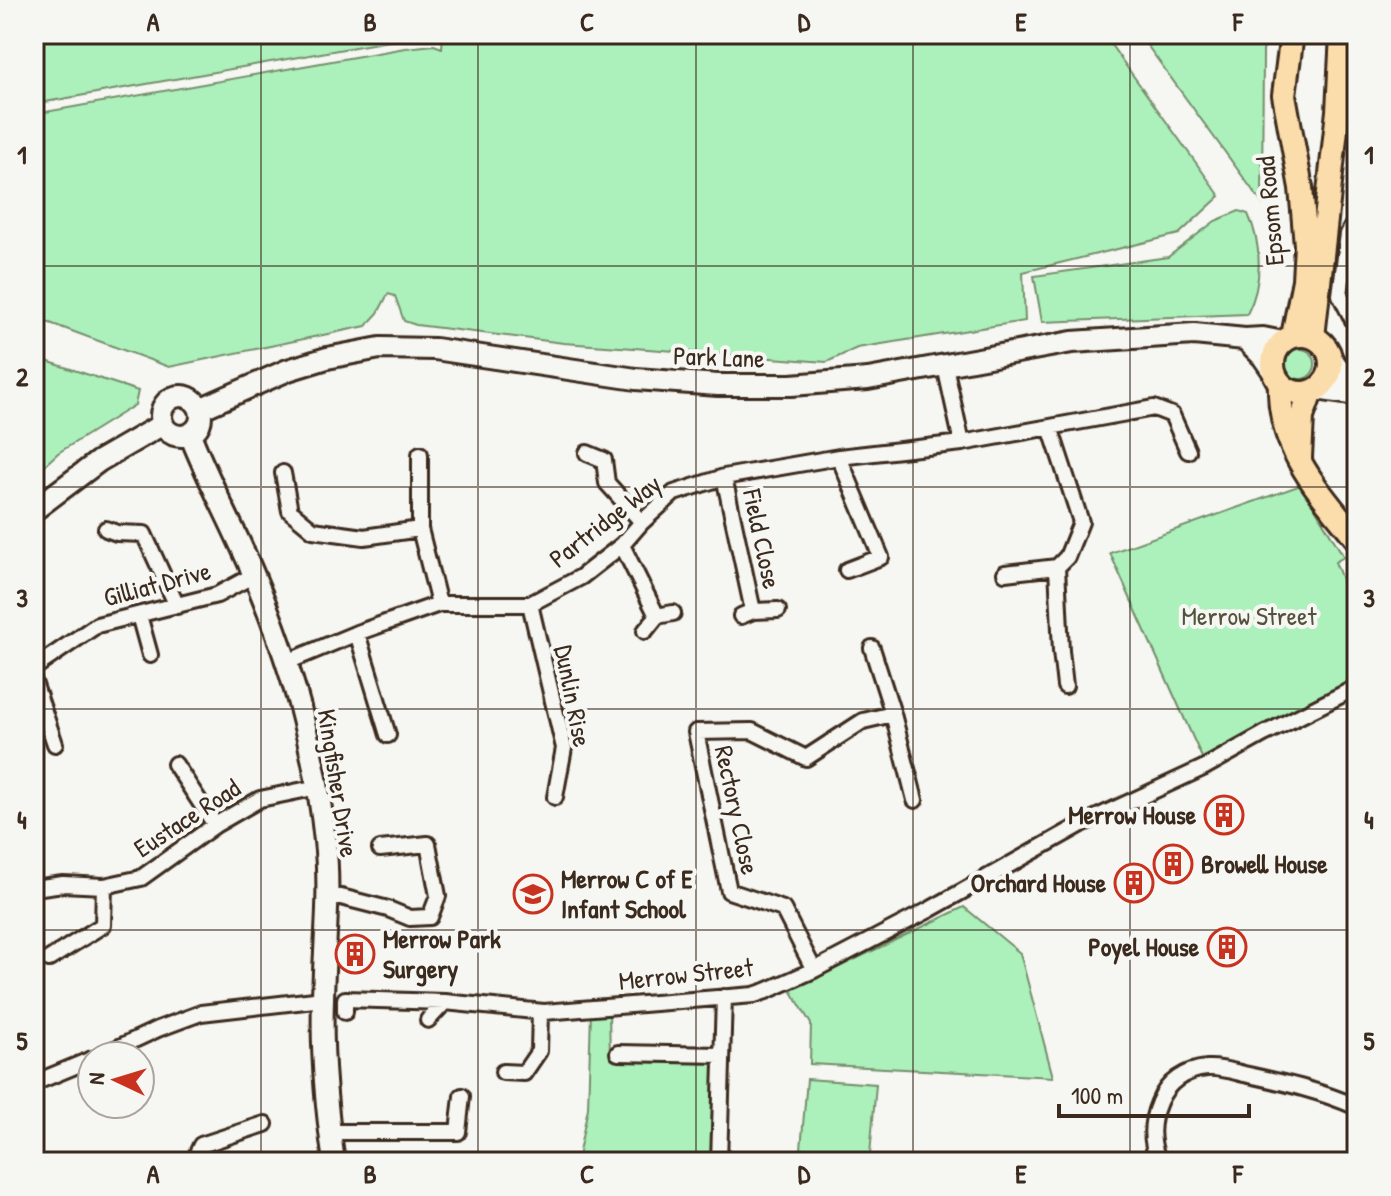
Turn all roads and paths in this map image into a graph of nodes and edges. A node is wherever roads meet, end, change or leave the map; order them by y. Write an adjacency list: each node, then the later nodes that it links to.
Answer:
1 (1292, 34): 5 (main road, Epsom Road)
2 (1342, 34): 5 (main road, Epsom Road)
3 (1357, 218): 4 (street)
4 (1357, 328)
5 (1296, 338): 6 (main road, Park Lane); 7 (main road); 9 (main road)
6 (1245, 339): 8 (main road, Park Lane); 9 (main road)
7 (1329, 355): 10 (main road); 11 (main road)
8 (945, 366): 13 (main road, Park Lane); 17 (street)
9 (1277, 378): 11 (main road); 22 (main road)
10 (1357, 386)
11 (1313, 390): 12 (main road); 22 (main road)
12 (1357, 395)
13 (200, 409): 14 (main road); 16 (main road)
14 (163, 424): 16 (main road); 25 (main road)
15 (1050, 427): 17 (street, Partridge Way); 18 (street, Partridge Way); 31 (street)
16 (190, 434): 34 (main road, Kingfisher Drive)
17 (962, 443): 21 (street, Partridge Way)
18 (1188, 451)
19 (587, 453): 26 (street)
20 (420, 454): 28 (street)
21 (839, 457): 24 (street, Partridge Way); 32 (street)
22 (1300, 463): 29 (main road)
23 (283, 473): 28 (street)
24 (724, 477): 26 (street, Partridge Way); 38 (street, Field Close)
25 (34, 510)
26 (642, 522): 30 (street, Partridge Way)
27 (106, 529): 37 (street)
28 (420, 529): 35 (street)
29 (1357, 539)
30 (622, 545): 36 (street, Partridge Way); 41 (street)
31 (1057, 567): 33 (street); 49 (street)
32 (847, 570)
33 (1005, 573)
34 (254, 575): 37 (street, Gilliat Drive); 46 (main road, Kingfisher Drive)
35 (439, 604): 36 (street, Partridge Way); 43 (street, Partridge Way)
36 (530, 604): 56 (street, Dunlin Rise)
37 (177, 606): 40 (street, Gilliat Drive)
38 (778, 610)
39 (673, 613): 41 (street)
40 (139, 615): 45 (street); 47 (street, Gilliat Drive)
41 (657, 616): 42 (street)
42 (645, 631)
43 (357, 633): 46 (street, Partridge Way); 52 (street)
44 (872, 648): 51 (street)
45 (150, 655)
46 (287, 662): 55 (main road, Kingfisher Drive)
47 (34, 668)
48 (34, 682): 53 (street)
49 (1065, 686)
50 (1357, 687): 64 (street, Merrow Street)
51 (893, 714): 57 (street); 64 (street, Rectory Close)
52 (388, 735)
53 (55, 744)
54 (175, 764): 58 (street)
55 (318, 787): 58 (street, Eustace Road); 62 (main road, Kingfisher Drive)
56 (555, 797)
57 (915, 800)
58 (215, 825): 60 (street, Eustace Road)
59 (380, 849): 62 (street)
60 (104, 886): 61 (street, Eustace Road); 63 (street)
61 (34, 888)
62 (328, 897): 66 (main road, Kingfisher Drive)
63 (49, 959)
64 (814, 970): 65 (street, Merrow Street)
65 (724, 997): 69 (street, Merrow Street); 73 (street)
66 (323, 999): 71 (street); 80 (main road, Kingfisher Drive)
67 (445, 1002): 68 (street, Merrow Street); 69 (street, Merrow Street); 70 (street)
68 (345, 1012)
69 (540, 1012): 75 (street)
70 (428, 1020)
71 (134, 1040)
72 (618, 1053): 73 (street)
73 (721, 1055): 83 (street)
74 (76, 1066): 76 (street)
75 (503, 1072)
76 (34, 1083)
77 (462, 1096): 80 (street)
78 (1357, 1107): 84 (street)
79 (265, 1124): 81 (street)
80 (330, 1132): 82 (main road, Kingfisher Drive)
81 (193, 1162)
82 (334, 1162)
83 (719, 1162)
84 (1159, 1162)

